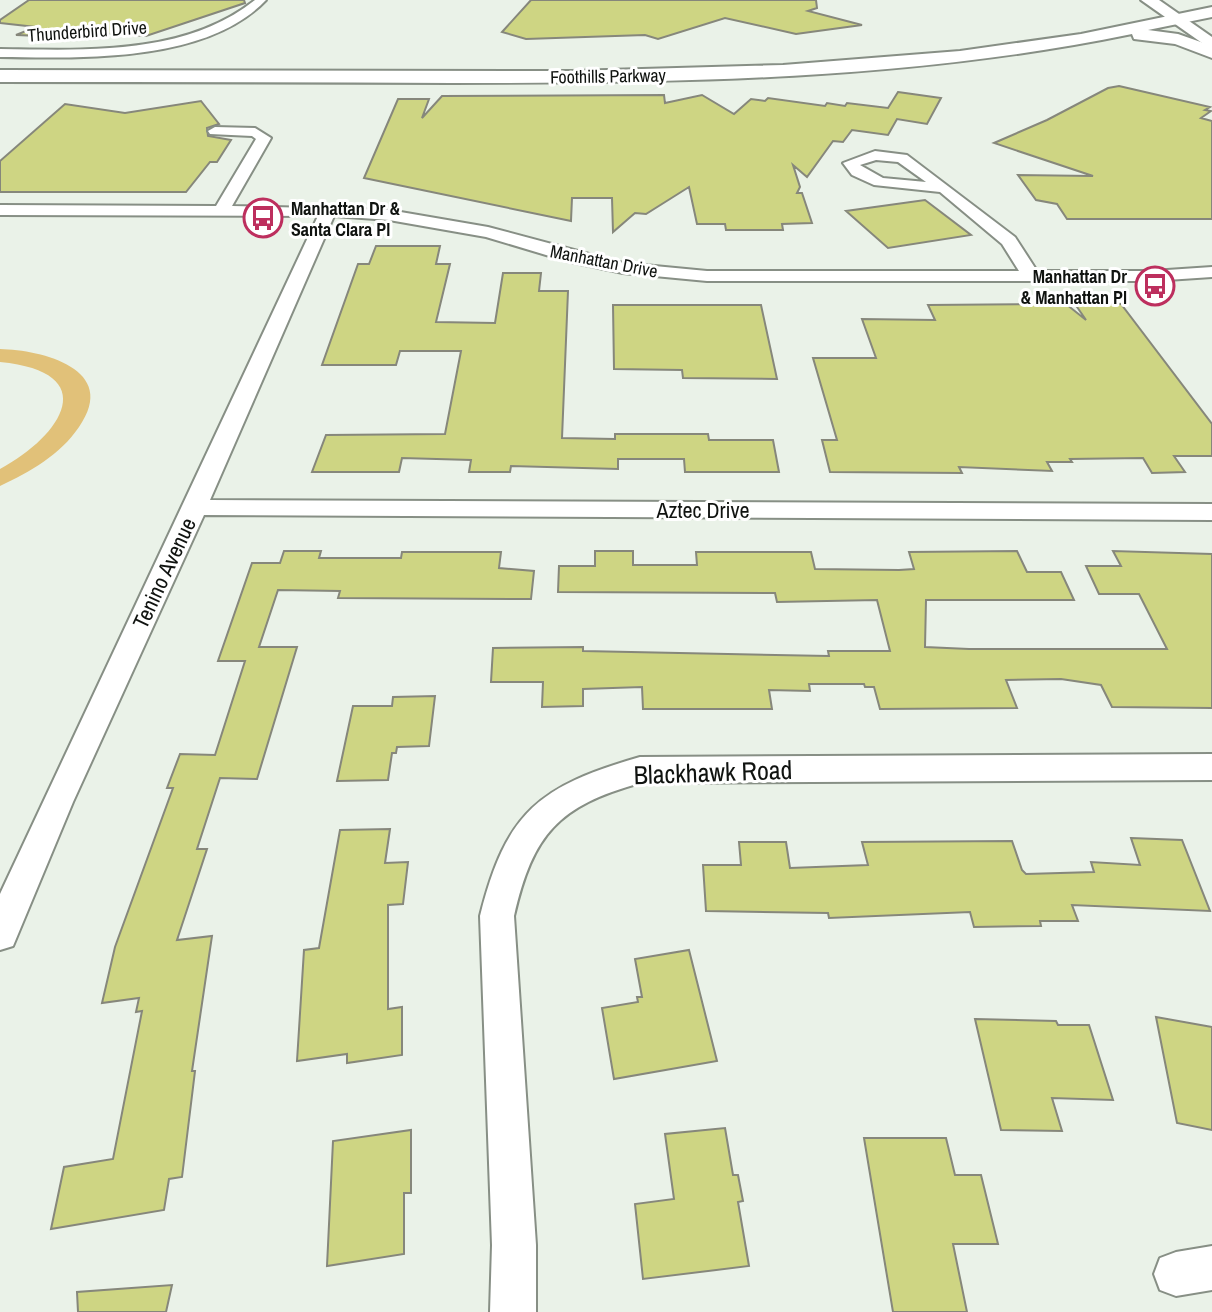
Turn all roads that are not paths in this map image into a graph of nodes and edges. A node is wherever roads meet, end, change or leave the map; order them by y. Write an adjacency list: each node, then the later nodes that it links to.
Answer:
1 (261, 0): 8 (street, Thunderbird Drive)
2 (1136, 0): 4 (highway)
3 (1186, 9): 4 (highway, Foothills Parkway); 5 (highway, Foothills Parkway); 6 (main road)
4 (1035, 32): 9 (highway, Foothills Parkway)
5 (1081, 39): 7 (highway); 10 (highway, Foothills Parkway)
6 (1212, 45)
7 (1212, 52)
8 (0, 53)
9 (0, 68)
10 (0, 76)
11 (215, 131): 14 (street)
12 (944, 188): 12 (street); 17 (street)
13 (0, 210): 14 (street, Manhattan Drive)
14 (222, 210): 15 (street, Manhattan Drive)
15 (328, 211): 17 (street, Manhattan Drive); 18 (street, Tenino Avenue)
16 (1212, 272): 17 (street, Manhattan Drive)
17 (1031, 276)
18 (195, 507): 19 (street, Aztec Drive); 21 (street, Tenino Avenue)
19 (1212, 512)
20 (1212, 767): 22 (street, Blackhawk Road)
21 (0, 934)
22 (513, 1312)

